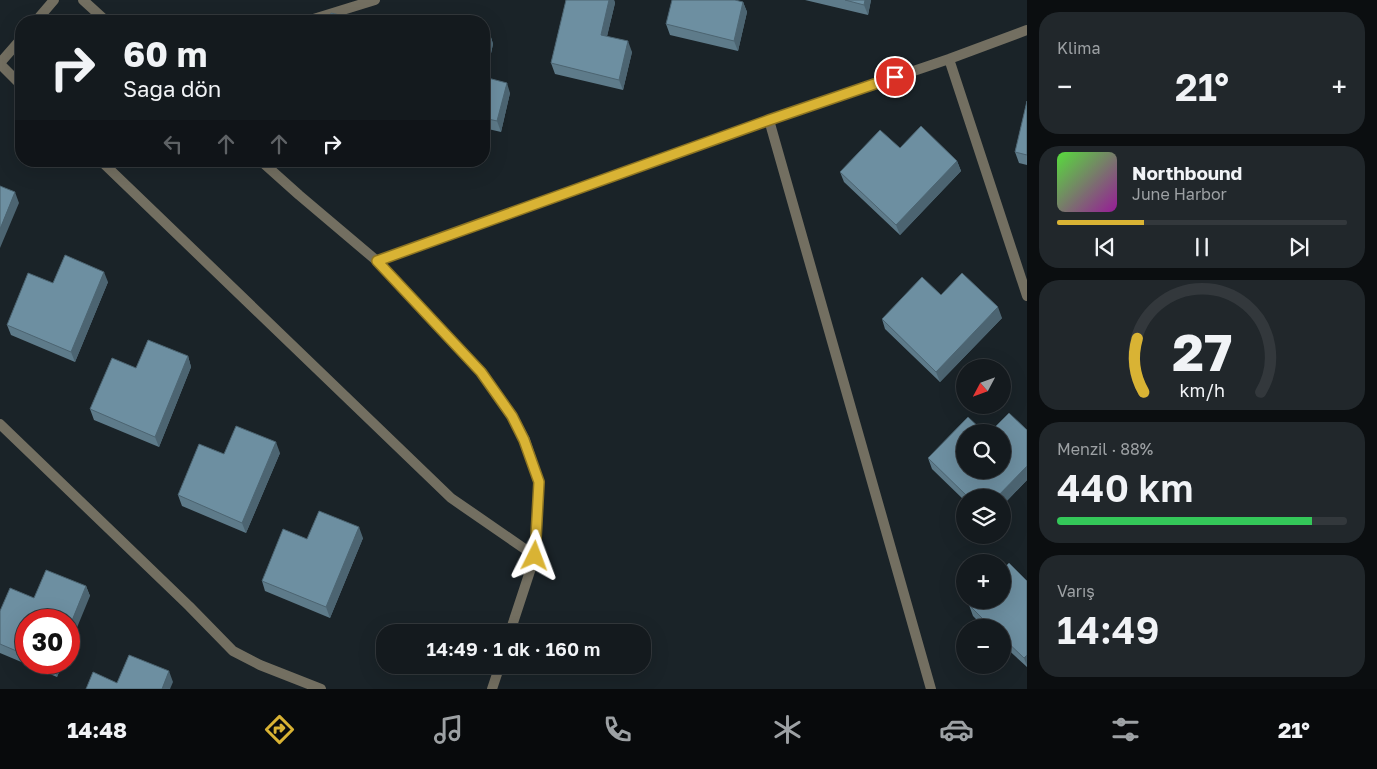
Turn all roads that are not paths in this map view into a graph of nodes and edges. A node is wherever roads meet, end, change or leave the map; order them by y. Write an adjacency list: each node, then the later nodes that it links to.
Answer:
1 (54, 0): 4 (street)
2 (83, 0): 5 (street)
3 (375, 0): 6 (street)
4 (41, 15)
5 (99, 15)
6 (326, 15)
7 (1027, 30): 9 (street)
8 (15, 46): 10 (street)
9 (949, 59): 12 (street); 16 (street)
10 (0, 64): 11 (street)
11 (15, 79)
12 (769, 120): 15 (street); 23 (street)
13 (107, 167): 18 (street)
14 (268, 167): 15 (street)
15 (377, 261): 18 (street)
16 (1027, 296)
17 (0, 424): 21 (street)
18 (535, 556): 19 (street)
19 (513, 624)
20 (497, 674): 22 (street)
21 (320, 689)
22 (492, 689)
23 (931, 689)

